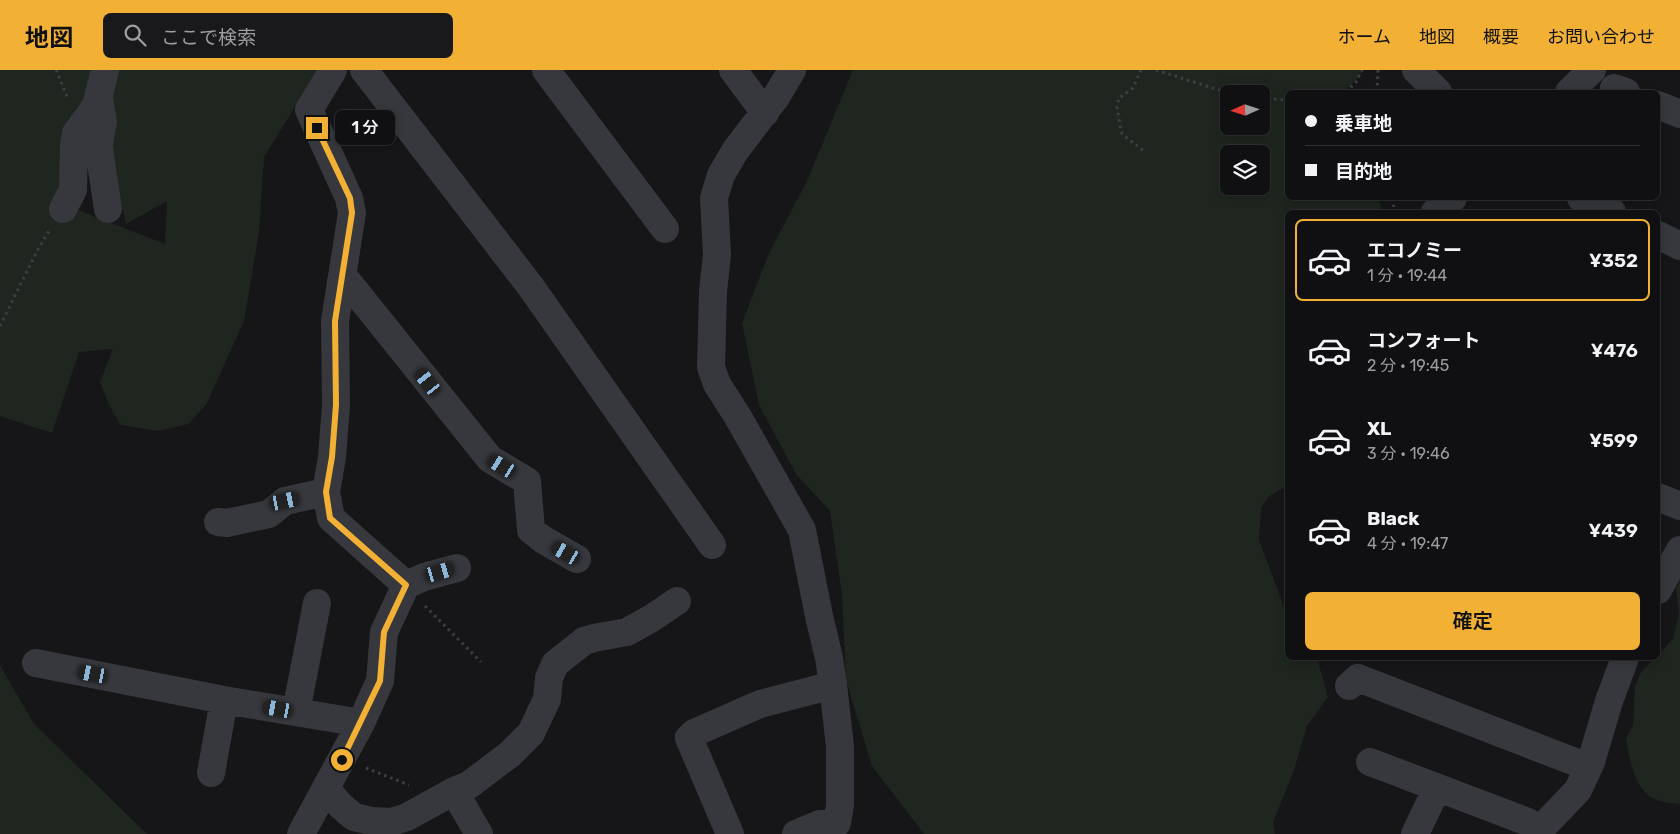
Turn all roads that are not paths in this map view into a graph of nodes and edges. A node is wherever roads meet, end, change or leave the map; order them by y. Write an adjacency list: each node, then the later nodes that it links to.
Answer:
1 (105, 70): 11 (street)
2 (333, 70): 24 (street)
3 (364, 70): 29 (street)
4 (546, 70): 21 (street)
5 (733, 70): 13 (street)
6 (792, 70): 13 (street)
7 (1416, 70): 9 (street)
8 (1592, 70): 10 (street)
9 (1436, 90)
10 (1571, 90)
11 (99, 98): 17 (street); 18 (street)
12 (1660, 106): 14 (street)
13 (765, 113): 39 (street)
14 (1680, 114)
15 (1451, 200): 19 (street)
16 (1586, 200): 20 (street)
17 (63, 209)
18 (108, 209)
19 (1439, 210)
20 (1608, 210)
21 (665, 229)
22 (1660, 236): 23 (street)
23 (1680, 246)
24 (341, 281): 25 (street); 31 (street)
25 (326, 492): 28 (street); 33 (street)
26 (1660, 498): 27 (street)
27 (1680, 506)
28 (218, 522)
29 (712, 545)
30 (1680, 550): 34 (street)
31 (578, 560)
32 (457, 568): 33 (street)
33 (406, 585): 43 (street)
34 (1660, 586)
35 (678, 601): 49 (street)
36 (317, 603): 42 (street)
37 (1625, 660): 45 (street)
38 (36, 663): 41 (street)
39 (833, 685): 50 (street); 54 (street)
40 (1349, 686): 45 (street)
41 (224, 700): 42 (street); 46 (street)
42 (296, 712): 43 (street)
43 (361, 723): 48 (street)
44 (1370, 762): 47 (street)
45 (1588, 768): 51 (street)
46 (211, 773)
47 (1437, 788): 51 (street); 56 (street)
48 (326, 789): 49 (street); 52 (street)
49 (449, 794): 53 (street)
50 (836, 829): 55 (street)
51 (1537, 833)
52 (301, 834)
53 (479, 834)
54 (730, 834)
55 (796, 834)
56 (1415, 834)

